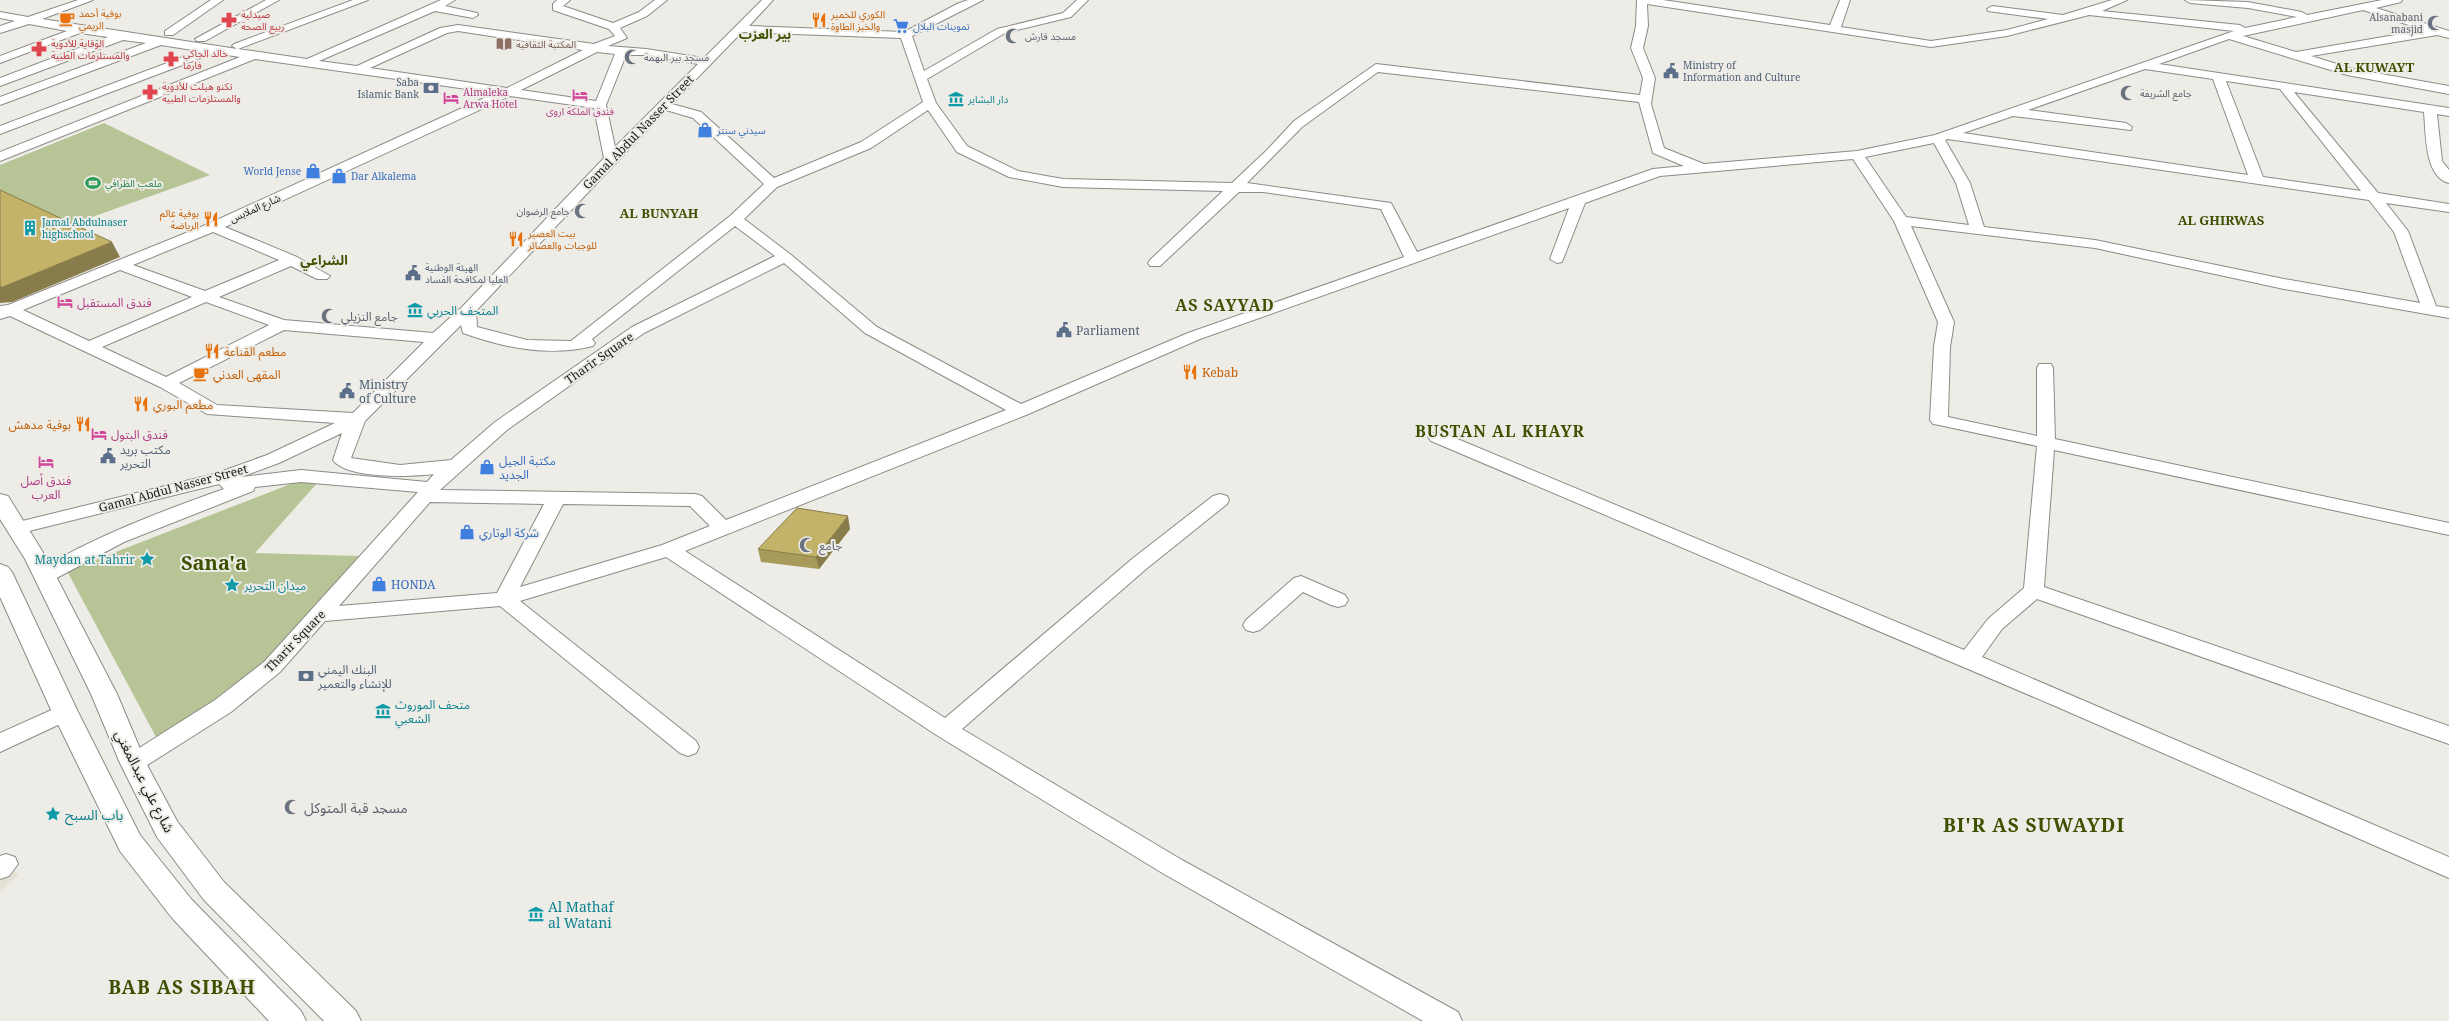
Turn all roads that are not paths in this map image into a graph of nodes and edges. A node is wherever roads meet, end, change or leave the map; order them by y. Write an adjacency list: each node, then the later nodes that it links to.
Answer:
1 (88, 0): 26 (street)
2 (218, 0): 42 (street)
3 (274, 0): 43 (street)
4 (363, 0): 44 (street)
5 (450, 0): 19 (street)
6 (565, 0): 30 (street)
7 (662, 0): 30 (street)
8 (768, 0): 32 (street, Gamal Abdul Nasser Street)
9 (978, 0): 39 (street)
10 (1083, 0): 55 (street)
11 (1642, 0): 35 (street); 64 (street)
12 (1845, 0): 35 (street)
13 (2012, 0): 27 (street)
14 (2122, 0): 23 (street)
15 (2190, 0): 18 (street)
16 (2397, 0): 17 (street); 20 (street)
17 (2405, 0)
18 (2249, 3): 28 (street)
19 (433, 7): 25 (street); 51 (street)
20 (2363, 7): 28 (street); 37 (street)
21 (1992, 9): 27 (street)
22 (0, 11): 26 (street)
23 (2087, 12): 27 (street); 36 (street)
24 (0, 15): 29 (street)
25 (473, 15)
26 (38, 16): 29 (street); 31 (street)
27 (2070, 17): 35 (street)
28 (2313, 17): 36 (street)
29 (26, 20): 33 (street); 34 (street)
30 (613, 27): 45 (street, شارع الملابس)
31 (138, 29): 38 (street); 42 (street)
32 (738, 29): 39 (street); 52 (street, Gamal Abdul Nasser Street)
33 (0, 30)
34 (80, 30): 38 (street); 50 (street)
35 (1834, 30)
36 (2251, 30): 40 (street)
37 (2434, 32): 41 (street); 49 (street)
38 (125, 35): 42 (street); 57 (street)
39 (906, 35): 55 (street)
40 (2229, 35): 49 (street); 53 (street)
41 (2449, 35)
42 (166, 37): 43 (street); 46 (street); 62 (street)
43 (201, 39): 44 (street)
44 (238, 46): 51 (street)
45 (596, 48): 47 (street); 54 (street); 63 (street, شارع الملابس)
46 (216, 49): 48 (street); 66 (street)
47 (622, 52): 52 (street); 68 (street)
48 (254, 55): 58 (street); 71 (street)
49 (2295, 55): 61 (street)
50 (0, 60)
51 (312, 60): 54 (street)
52 (706, 62): 69 (street, Gamal Abdul Nasser Street)
53 (2143, 65): 56 (street); 72 (street)
54 (363, 68): 58 (street)
55 (922, 76): 67 (street)
56 (2219, 78): 60 (street); 84 (street)
57 (0, 82)
58 (458, 85): 63 (street)
59 (0, 88): 62 (street)
60 (2285, 88): 70 (street); 87 (street)
61 (2449, 90)
62 (23, 93): 65 (street); 66 (street)
63 (506, 93): 68 (street); 92 (street, شارع الملابس)
64 (1645, 99): 82 (street); 86 (street)
65 (0, 102)
66 (72, 103): 71 (street); 75 (street)
67 (930, 103): 85 (street); 86 (street)
68 (600, 105): 79 (street)
69 (664, 106): 79 (street, Gamal Abdul Nasser Street); 85 (street)
70 (2430, 110): 73 (street); 80 (street)
71 (113, 112): 78 (street)
72 (2010, 112): 74 (street); 76 (street)
73 (2449, 112)
74 (2126, 127)
75 (0, 130)
76 (1941, 136): 77 (street); 84 (street); 93 (street)
77 (1856, 155): 82 (street); 91 (street)
78 (0, 157)
79 (611, 159): 102 (street, Gamal Abdul Nasser Street)
80 (2435, 161): 81 (street); 83 (street)
81 (2449, 163)
82 (1701, 168): 88 (street)
83 (2449, 179)
84 (2257, 180): 87 (street)
85 (772, 184): 90 (street)
86 (1237, 187): 95 (street); 98 (street)
87 (2371, 196): 89 (street); 103 (street)
88 (1579, 199): 95 (street); 96 (street)
89 (2449, 208)
90 (735, 219): 94 (street); 109 (street)
91 (1901, 221): 93 (street); 116 (street)
92 (213, 227): 97 (street); 99 (street, شارع الملابس)
93 (1978, 229): 103 (street)
94 (786, 257): 107 (street, Tharir Square); 113 (street)
95 (1412, 257): 113 (street)
96 (1557, 259)
97 (292, 260): 100 (street); 101 (street)
98 (1155, 262)
99 (119, 265): 101 (street); 104 (street, شارع الملابس)
100 (322, 276)
101 (204, 298): 106 (street); 110 (street)
102 (468, 310): 108 (street, Gamal Abdul Nasser Street); 109 (street)
103 (2430, 310): 105 (street)
104 (3, 311): 110 (street)
105 (2449, 313)
106 (282, 325): 108 (street); 112 (street)
107 (638, 330): 109 (street); 117 (street, Tharir Square)
108 (437, 338): 114 (street, Gamal Abdul Nasser Street)
109 (575, 345)
110 (90, 346): 112 (street)
111 (2045, 368): 116 (street)
112 (166, 383): 114 (street)
113 (1020, 411): 125 (street)
114 (356, 419): 117 (street); 120 (street, Gamal Abdul Nasser Street)
115 (1437, 437): 135 (street)
116 (2046, 442): 126 (street); 130 (street)
117 (457, 464): 119 (street, Tharir Square)
118 (267, 479): 119 (street); 120 (street); 129 (street)
119 (429, 492): 121 (street); 133 (street, Tharir Square)
120 (156, 494): 124 (street, Gamal Abdul Nasser Street)
121 (557, 497): 125 (street); 131 (street)
122 (1220, 500): 137 (street)
123 (0, 501): 124 (main road, شارع علي عبدالمغني)
124 (17, 528): 129 (main road, شارع علي عبدالمغني)
125 (724, 529): 127 (street)
126 (2449, 529)
127 (669, 550): 131 (street); 137 (street)
128 (0, 572): 136 (main road)
129 (44, 576): 141 (main road, شارع علي عبدالمغني)
130 (2034, 591): 135 (street); 138 (street)
131 (506, 594): 133 (street); 140 (street)
132 (1338, 600): 134 (street)
133 (328, 607): 141 (street, Tharir Square)
134 (1253, 624)
135 (1968, 660): 142 (street)
136 (65, 712): 139 (street); 143 (main road)
137 (946, 730): 145 (street)
138 (2449, 735)
139 (0, 743)
140 (688, 747)
141 (133, 763): 144 (main road, شارع علي عبدالمغني)
142 (2449, 868)
143 (290, 1021)
144 (345, 1021)
145 (1448, 1021)

